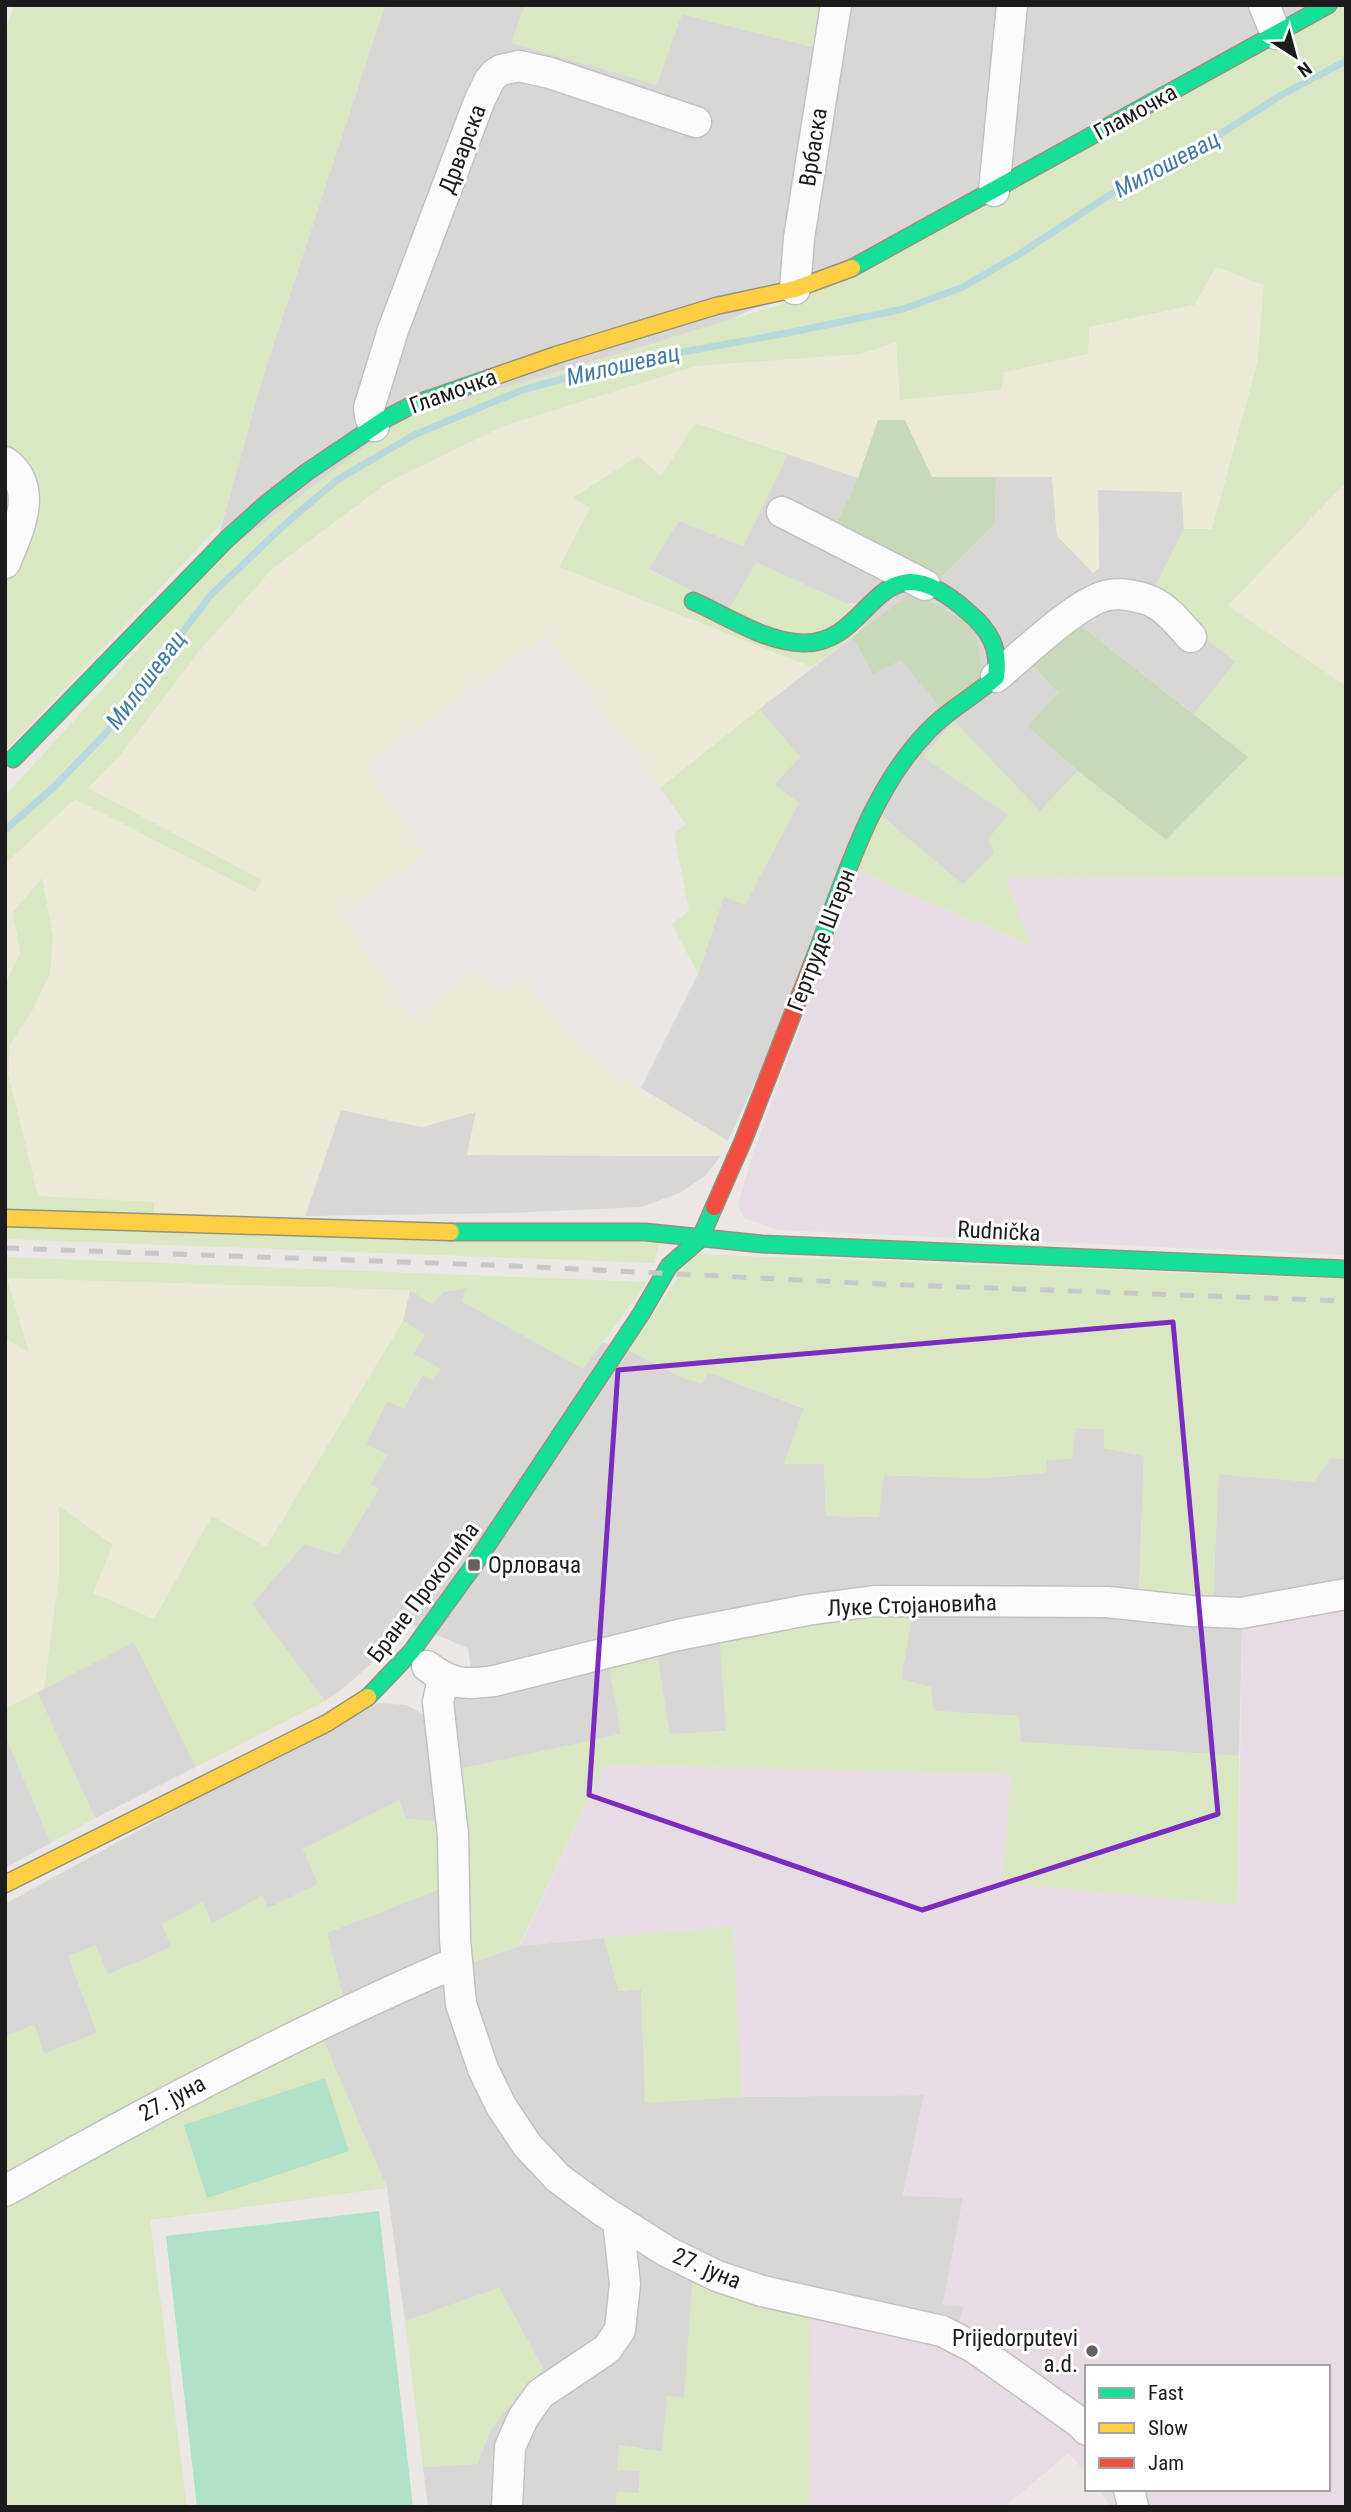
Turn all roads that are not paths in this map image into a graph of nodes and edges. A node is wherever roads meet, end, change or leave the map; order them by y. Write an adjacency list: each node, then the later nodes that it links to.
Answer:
1 (836, 5): 8 (street, Врбаска)
2 (1012, 5): 7 (street)
3 (1264, 5): 5 (street)
4 (1328, 5): 5 (street, Гламочка)
5 (1276, 34): 7 (street, Гламочка)
6 (696, 122): 9 (street, Дрварска)
7 (994, 191): 8 (street, Гламочка)
8 (795, 289): 9 (street, Гламочка)
9 (374, 426): 17 (street, Гламочка)
10 (5, 462): 12 (street)
11 (782, 512): 13 (street)
12 (5, 563)
13 (927, 586): 14 (street); 16 (street)
14 (694, 601)
15 (1191, 637): 16 (street, Гертруде Штерн)
16 (996, 677): 19 (street, Гертруде Штерн)
17 (8, 754)
18 (5, 1218): 19 (street, Rudnička)
19 (700, 1239): 20 (street, Rudnička); 22 (street, Бране Прокопића)
20 (1346, 1269)
21 (1346, 1594): 23 (street, Луке Стојановића)
22 (411, 1652): 23 (street); 24 (street, Бране Прокопића)
23 (443, 1679): 25 (street, 27. јуна)
24 (5, 1884)
25 (457, 1962): 26 (street, 27. јуна); 27 (street, 27. јуна)
26 (5, 2191)
27 (618, 2221): 28 (street, 27. јуна); 29 (street)
28 (1085, 2429)
29 (507, 2507)

